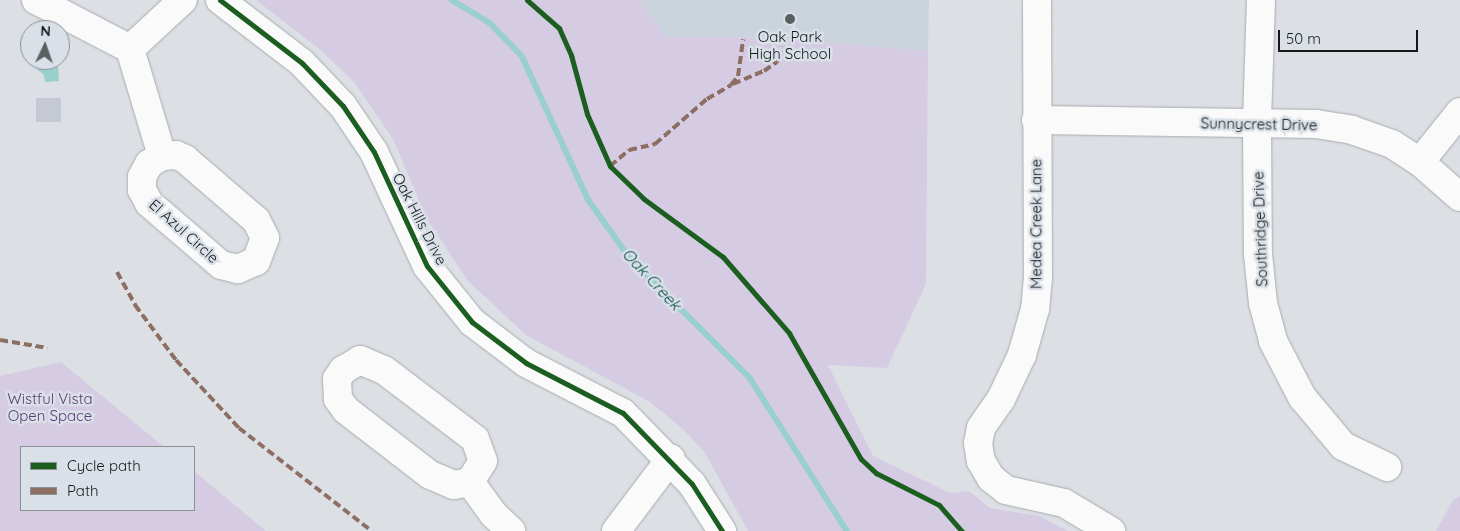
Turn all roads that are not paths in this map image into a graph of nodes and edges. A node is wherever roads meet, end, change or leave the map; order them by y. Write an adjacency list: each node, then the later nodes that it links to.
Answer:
1 (36, 0): 6 (street)
2 (184, 0): 6 (street)
3 (220, 0): 13 (street, Oak Hills Drive)
4 (1037, 0): 8 (street, Medea Creek Lane)
5 (1261, 0): 9 (street, Southridge Drive)
6 (130, 49): 10 (street)
7 (1460, 112): 11 (street)
8 (1036, 120): 9 (street, Sunnycrest Drive); 19 (street, Medea Creek Lane)
9 (1257, 123): 11 (street, Sunnycrest Drive); 14 (street, Southridge Drive)
10 (162, 156): 10 (street, El Azul Circle)
11 (1420, 162): 12 (street, Sunnycrest Drive)
12 (1460, 197)
13 (671, 458): 17 (street); 18 (street, Oak Hills Drive)
14 (1387, 467)
15 (470, 482): 15 (street); 16 (street)
16 (511, 531)
17 (616, 531)
18 (722, 531)
19 (1111, 531)

